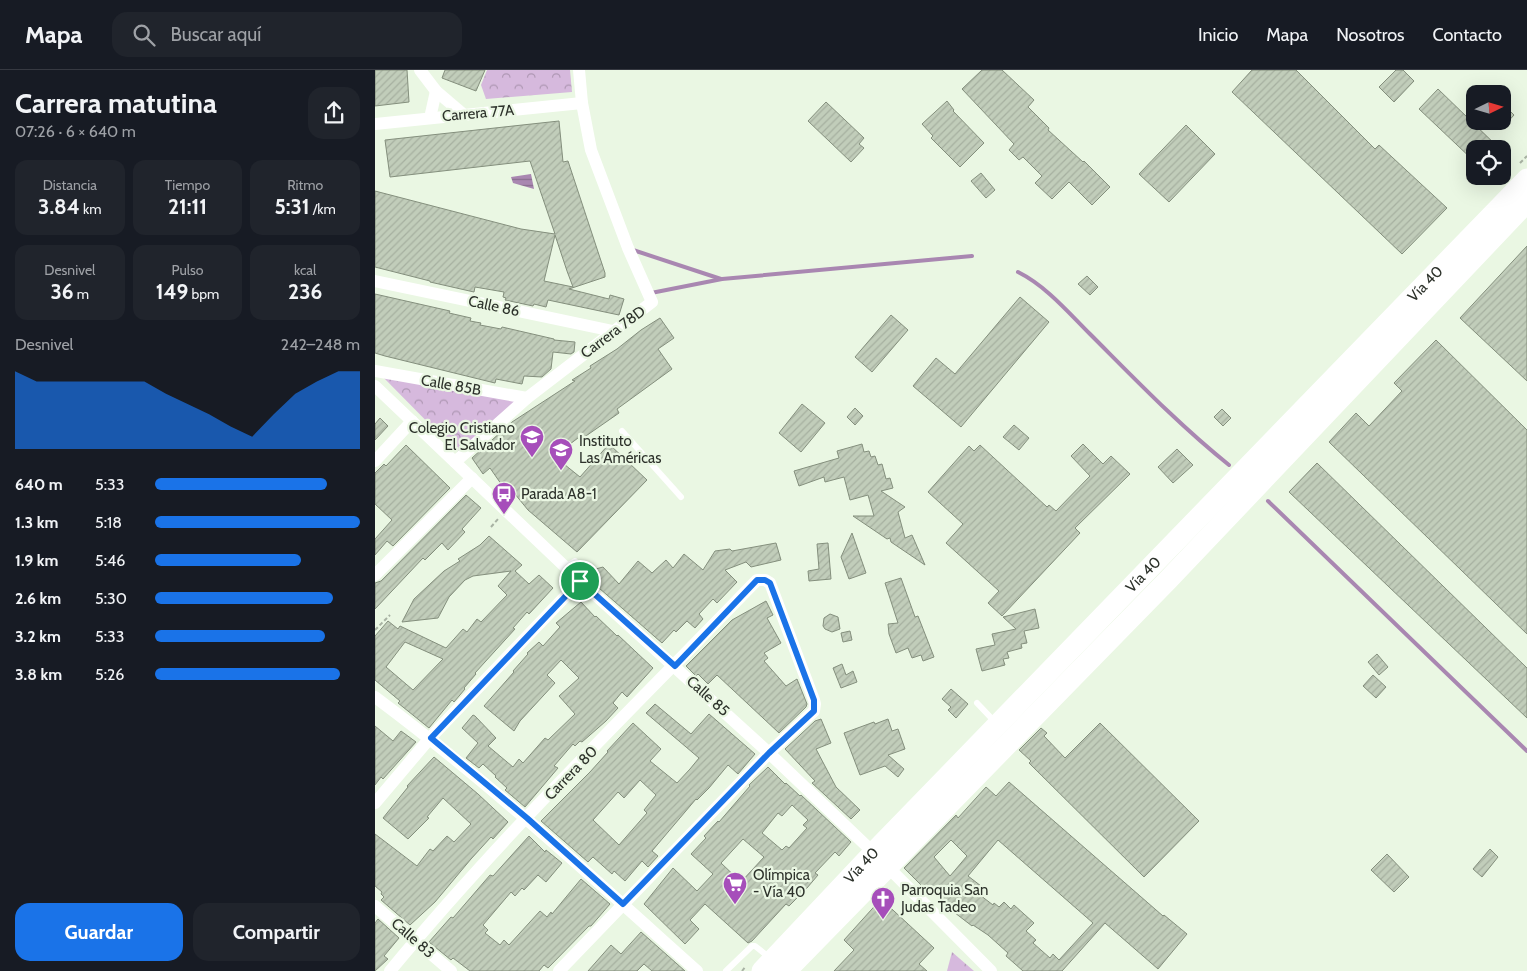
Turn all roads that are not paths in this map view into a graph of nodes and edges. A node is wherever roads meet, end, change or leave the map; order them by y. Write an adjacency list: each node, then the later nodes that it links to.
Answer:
1 (420, 70): 3 (street)
2 (579, 70): 4 (street, Carrera 78D)
3 (437, 91): 5 (street); 6 (street)
4 (582, 104): 5 (street, Carrera 77A); 12 (street, Carrera 78D)
5 (463, 114): 6 (street, Carrera 77A)
6 (430, 118): 7 (street, Carrera 77A)
7 (375, 124)
8 (1527, 179): 11 (highway, Vía 40)
9 (1527, 202): 11 (highway, Vía 40)
10 (375, 281): 12 (street, Calle 86)
11 (1426, 296): 27 (highway, Vía 40); 32 (highway, Vía 40)
12 (613, 331): 15 (street, Carrera 78D)
13 (375, 371): 15 (street, Calle 85B)
14 (375, 386): 16 (street, Calle 85)
15 (527, 398): 19 (street, Carrera 78D)
16 (412, 421): 18 (street); 19 (street, Calle 85)
17 (621, 431): 21 (lane)
18 (375, 461)
19 (455, 462): 20 (street, Calle 85)
20 (472, 478): 22 (street); 23 (street, Calle 85)
21 (681, 498)
22 (375, 576)
23 (580, 581): 24 (street, Calle 85); 28 (street)
24 (675, 666): 29 (street, Calle 85); 29 (street, Carrera 80); 31 (street, Carrera 80)
25 (375, 696): 28 (street)
26 (977, 703): 27 (lane)
27 (998, 725): 32 (highway, Vía 40)
28 (431, 738): 30 (street); 31 (street)
29 (769, 753): 32 (street, Calle 85); 33 (street)
30 (375, 803)
31 (527, 818): 33 (street); 35 (street, Carrera 80)
32 (881, 860): 36 (highway, Vía 40); 42 (street, Calle 85)
33 (623, 904): 39 (street); 40 (street)
34 (375, 906): 35 (street, Calle 83)
35 (415, 940): 37 (street, Carrera 80); 38 (street, Calle 83)
36 (774, 967): 41 (lane)
37 (390, 971)
38 (451, 971)
39 (559, 971)
40 (697, 971)
41 (726, 971)
42 (991, 971)

